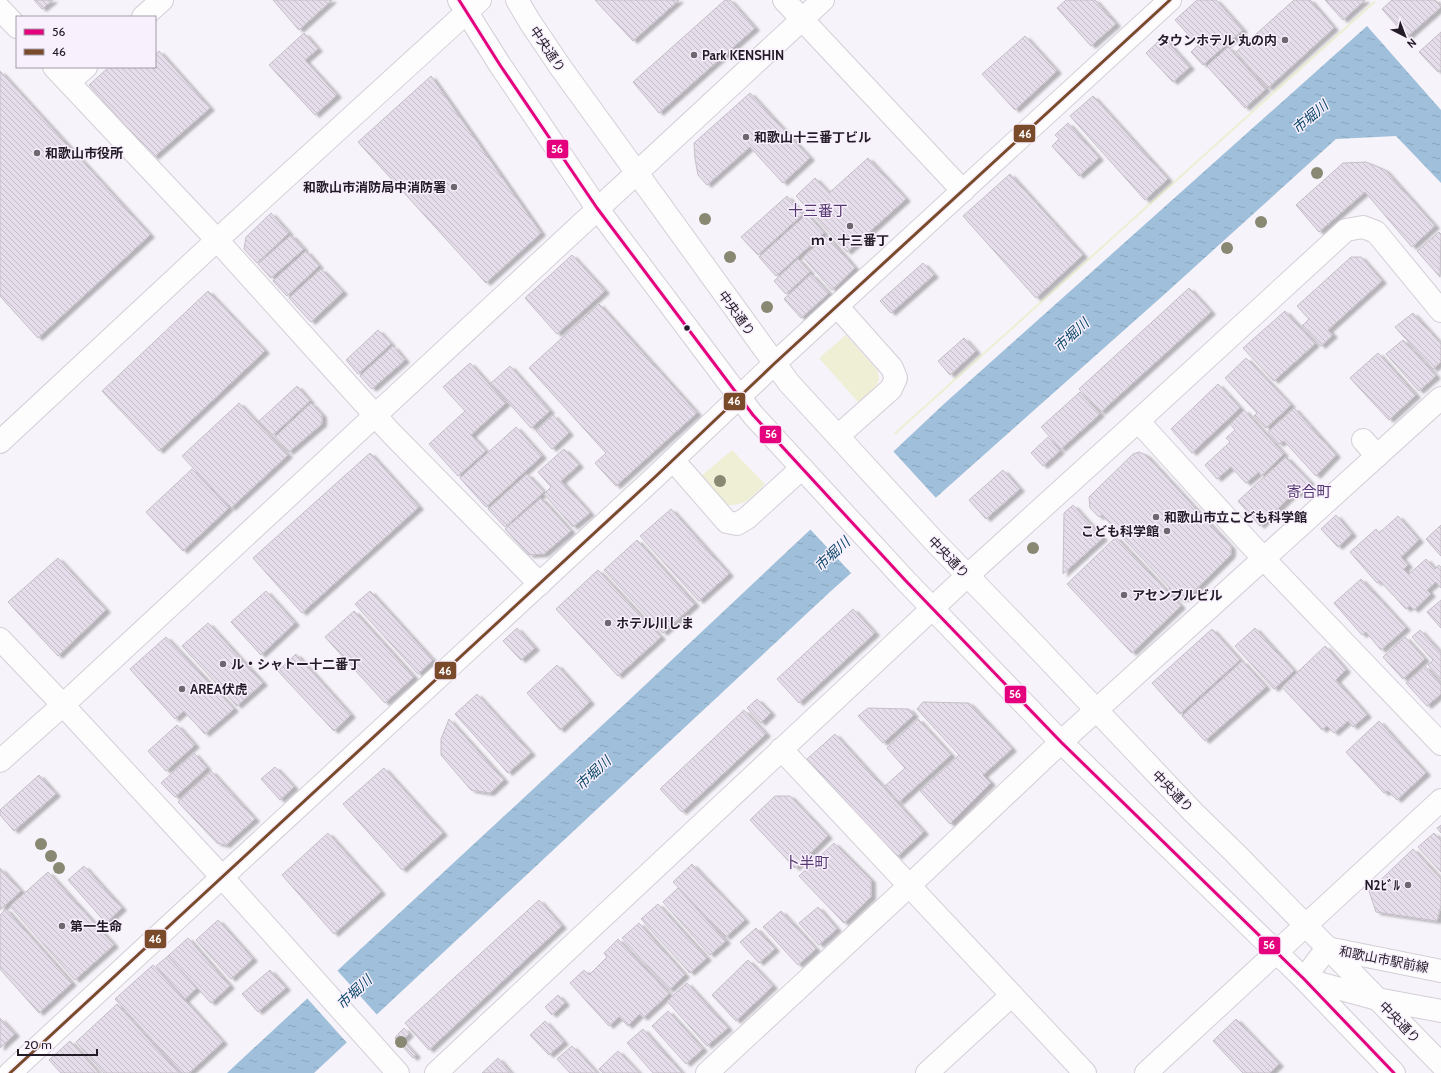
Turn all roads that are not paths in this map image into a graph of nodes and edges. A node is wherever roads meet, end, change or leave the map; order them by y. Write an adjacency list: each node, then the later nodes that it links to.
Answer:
1 (162, 0): 8 (main road)
2 (517, 0): 13 (main road, 中央通り)
3 (784, 0): 9 (main road)
4 (823, 0): 9 (main road)
5 (1170, 0): 14 (main road)
6 (468, 4): 15 (main road); 16 (main road)
7 (0, 9): 10 (main road)
8 (144, 16)
9 (802, 19): 13 (main road); 14 (main road)
10 (16, 26)
11 (83, 68): 12 (main road)
12 (62, 75): 16 (main road)
13 (636, 173): 15 (main road); 19 (main road, 中央通り)
14 (963, 191): 17 (main road)
15 (597, 208): 20 (main road); 22 (main road)
16 (217, 240): 22 (main road); 25 (main road)
17 (837, 306): 19 (main road); 24 (main road)
18 (1441, 311): 23 (main road)
19 (775, 363): 20 (main road); 24 (main road, 中央通り)
20 (739, 396): 26 (main road); 27 (main road)
21 (1441, 398): 28 (main road)
22 (374, 415): 30 (main road); 33 (main road)
23 (1138, 421): 28 (main road); 29 (main road)
24 (838, 436): 29 (main road, 中央通り)
25 (0, 442)
26 (673, 460): 27 (main road); 30 (main road)
27 (802, 468): 31 (main road)
28 (1264, 558): 34 (main road); 36 (main road)
29 (967, 576): 31 (main road); 34 (main road, 中央通り)
30 (540, 584): 40 (main road)
31 (932, 608): 35 (main road); 37 (main road)
32 (0, 639): 33 (main road)
33 (63, 705): 38 (main road); 40 (main road)
34 (1096, 710): 35 (main road); 42 (main road, 中央通り)
35 (1061, 742): 41 (main road); 44 (main road)
36 (1441, 744)
37 (781, 749): 41 (main road); 53 (main road)
38 (0, 761)
39 (1441, 800): 42 (main road)
40 (222, 877): 51 (main road); 52 (main road)
41 (910, 885): 47 (main road); 54 (main road)
42 (1305, 925): 43 (main road, 中央通り); 44 (main road)
43 (1327, 948): 45 (main road, 和歌山市駅前線); 46 (main road); 48 (main road, 中央通り)
44 (1276, 952): 46 (main road); 57 (main road)
45 (1441, 971)
46 (1304, 979): 48 (main road); 58 (main road)
47 (1012, 995): 55 (main road); 56 (main road)
48 (1377, 999): 49 (main road); 50 (main road, 中央通り)
49 (1441, 1011)
50 (1441, 1064)
51 (10, 1073)
52 (398, 1073)
53 (436, 1073)
54 (707, 1073)
55 (927, 1073)
56 (1084, 1073)
57 (1146, 1073)
58 (1394, 1073)

